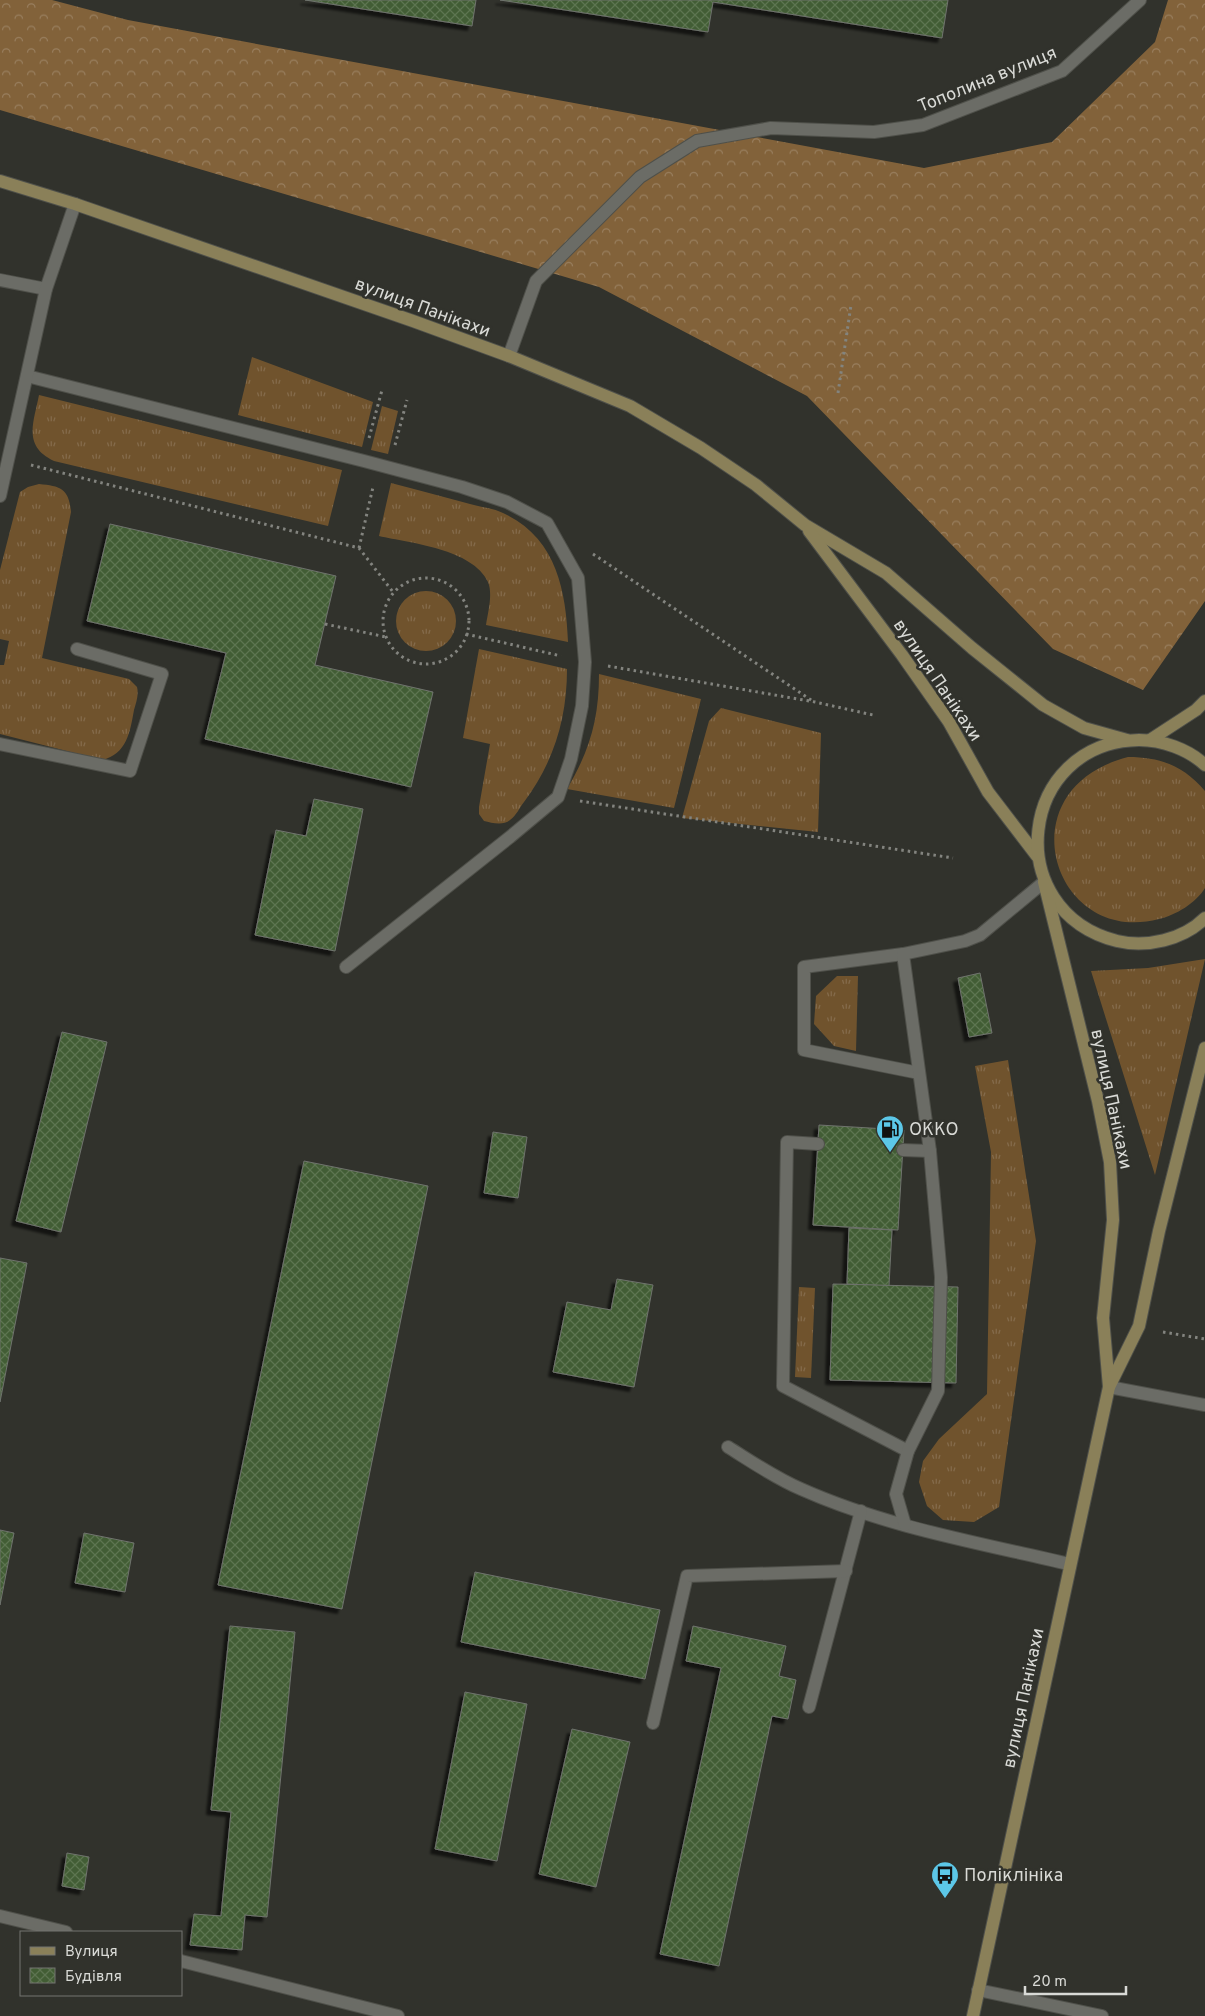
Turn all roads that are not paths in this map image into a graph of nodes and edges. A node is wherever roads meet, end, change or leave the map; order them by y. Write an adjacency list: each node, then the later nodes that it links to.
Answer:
1 (1140, 0): 6 (street, Тополина вулиця)
2 (0, 181): 3 (main road, вулиця Панікахи)
3 (75, 204): 5 (street); 6 (main road, вулиця Панікахи)
4 (0, 280): 5 (street)
5 (46, 289): 7 (street)
6 (509, 356): 9 (main road, вулиця Панікахи)
7 (27, 376): 8 (street); 20 (street)
8 (0, 496)
9 (805, 525): 12 (main road, вулиця Панікахи); 16 (main road, вулиця Панікахи)
10 (78, 649): 14 (street)
11 (1205, 701): 13 (main road)
12 (1127, 740): 13 (main road); 16 (main road)
13 (1150, 740): 15 (main road)
14 (0, 744)
15 (1205, 765)
16 (1037, 856): 17 (main road, вулиця Панікахи)
17 (1044, 882): 18 (main road); 19 (street); 26 (main road, вулиця Панікахи)
18 (1205, 918)
19 (903, 954): 22 (street); 22 (street)
20 (346, 967)
21 (1205, 1048): 26 (main road, вулиця Панікахи)
22 (920, 1073): 25 (street)
23 (818, 1144): 29 (street)
24 (903, 1150): 25 (street)
25 (930, 1151): 29 (street)
26 (1108, 1387): 27 (street); 32 (main road, вулиця Панікахи)
27 (1205, 1405)
28 (728, 1447): 30 (street)
29 (908, 1451): 31 (street)
30 (861, 1511): 31 (street); 33 (street)
31 (905, 1525): 32 (street)
32 (1070, 1564): 39 (main road, вулиця Панікахи)
33 (846, 1571): 34 (street); 35 (street)
34 (809, 1707)
35 (653, 1723)
36 (0, 1916): 37 (street)
37 (62, 1931)
38 (182, 1961): 40 (street)
39 (978, 1990): 41 (main road, вулиця Панікахи); 42 (street)
40 (398, 2016)
41 (972, 2016)
42 (1102, 2016)

